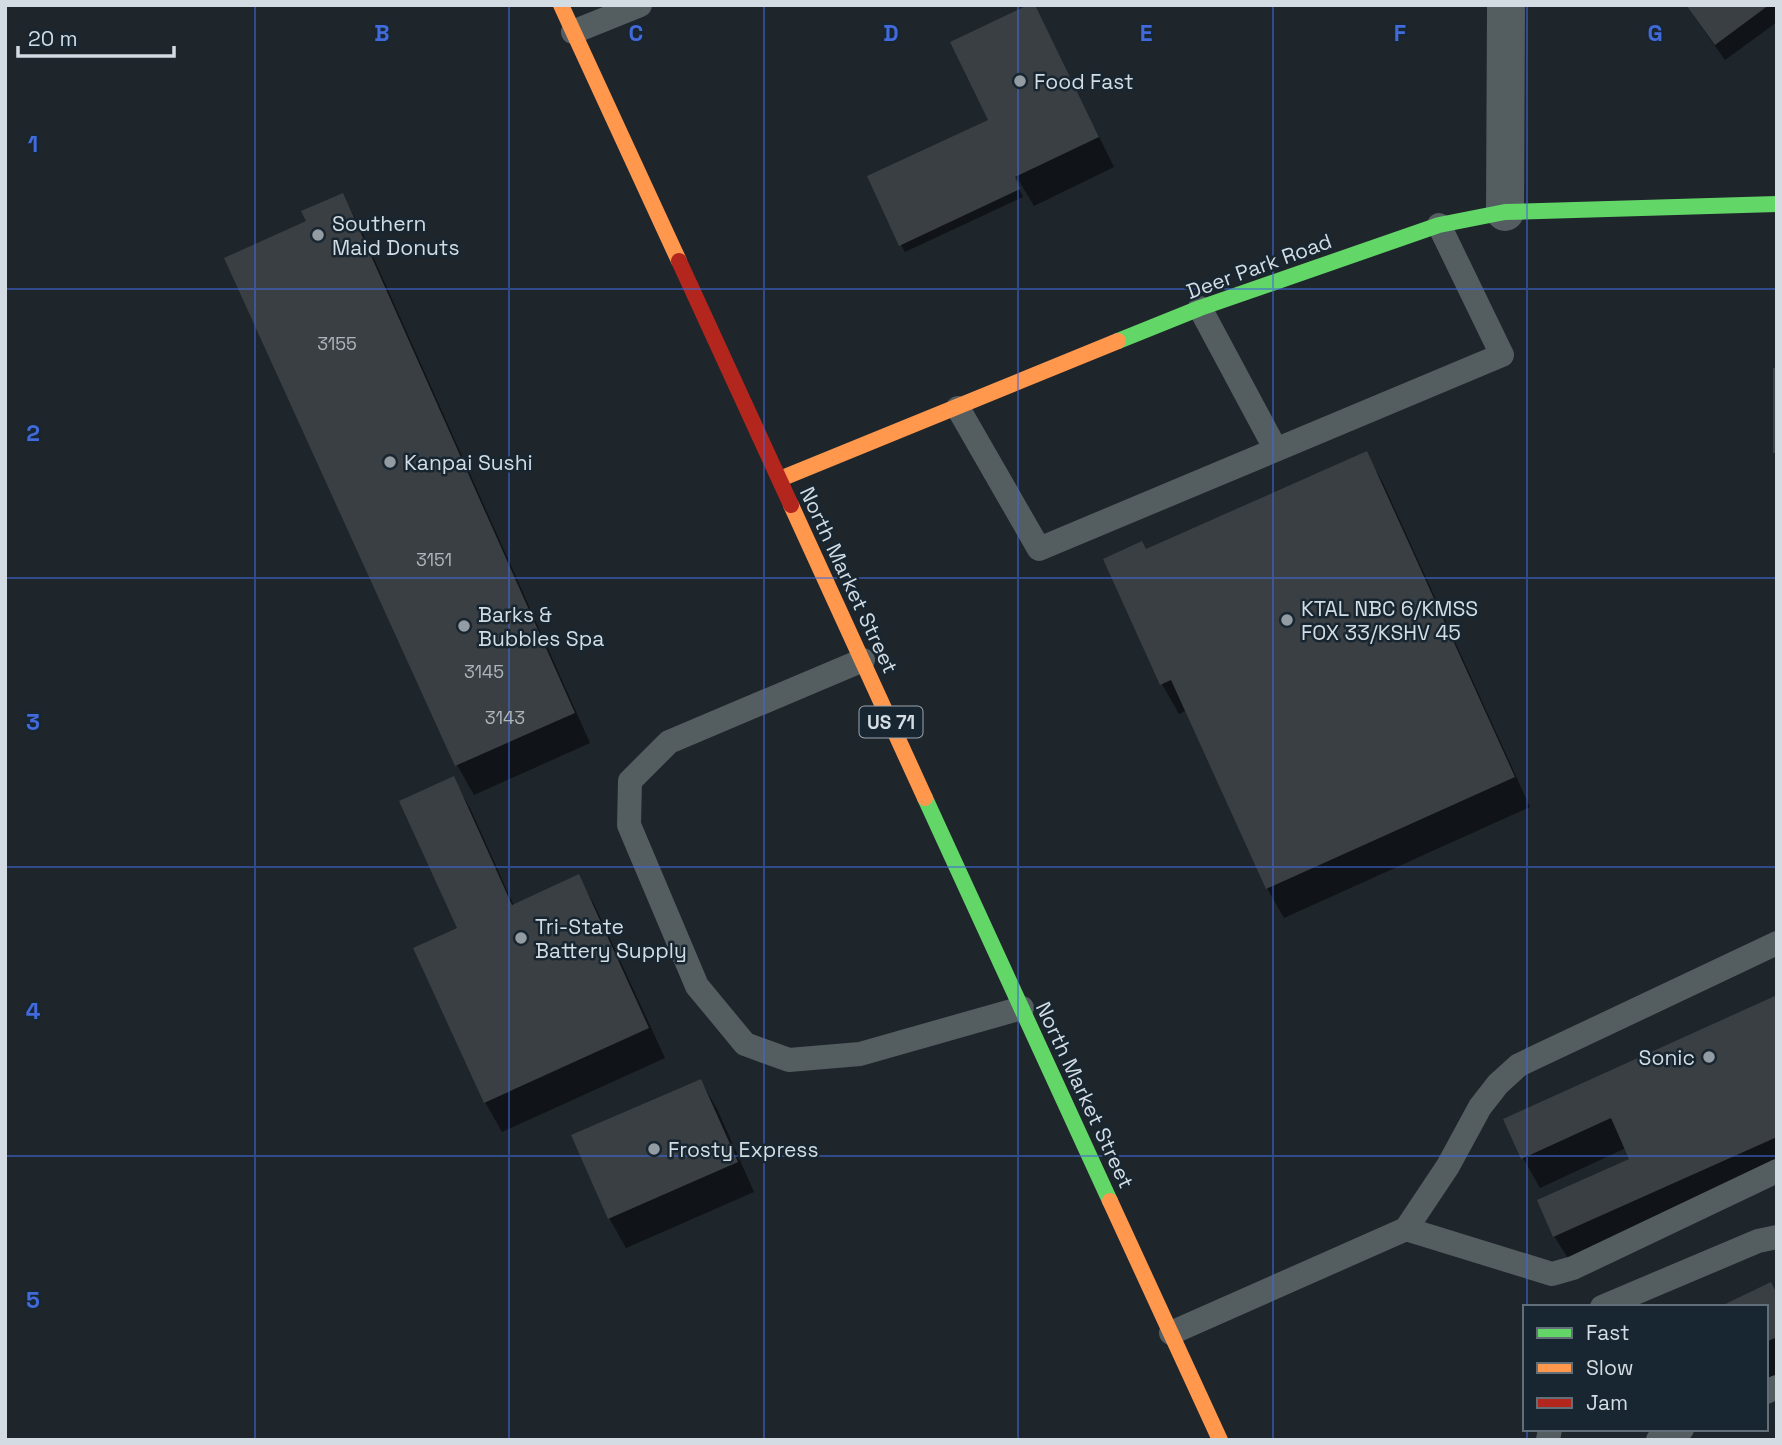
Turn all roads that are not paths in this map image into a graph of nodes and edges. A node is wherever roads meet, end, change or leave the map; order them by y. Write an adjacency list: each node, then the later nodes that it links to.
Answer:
1 (561, 5): 4 (main road, North Market Street / US 71)
2 (640, 5): 4 (lane)
3 (1506, 5): 6 (street)
4 (573, 32): 11 (main road, North Market Street / US 71)
5 (1777, 204): 6 (main road, Deer Park Road)
6 (1505, 212): 7 (main road, Deer Park Road)
7 (1439, 225): 8 (main road, Deer Park Road); 10 (lane)
8 (1200, 308): 9 (main road, Deer Park Road); 10 (lane)
9 (958, 408): 10 (lane); 11 (main road, Deer Park Road)
10 (1275, 448)
11 (780, 479): 12 (main road, North Market Street / US 71)
12 (863, 660): 14 (main road, North Market Street / US 71); 14 (lane)
13 (1777, 943): 16 (lane)
14 (1022, 1008): 19 (main road, North Market Street / US 71)
15 (1777, 1171): 16 (lane)
16 (1406, 1229): 19 (lane)
17 (1777, 1237): 18 (lane)
18 (1607, 1305)
19 (1171, 1334): 21 (main road, North Market Street / US 71)
20 (1678, 1431): 22 (lane)
21 (1220, 1440)
22 (1658, 1440)

